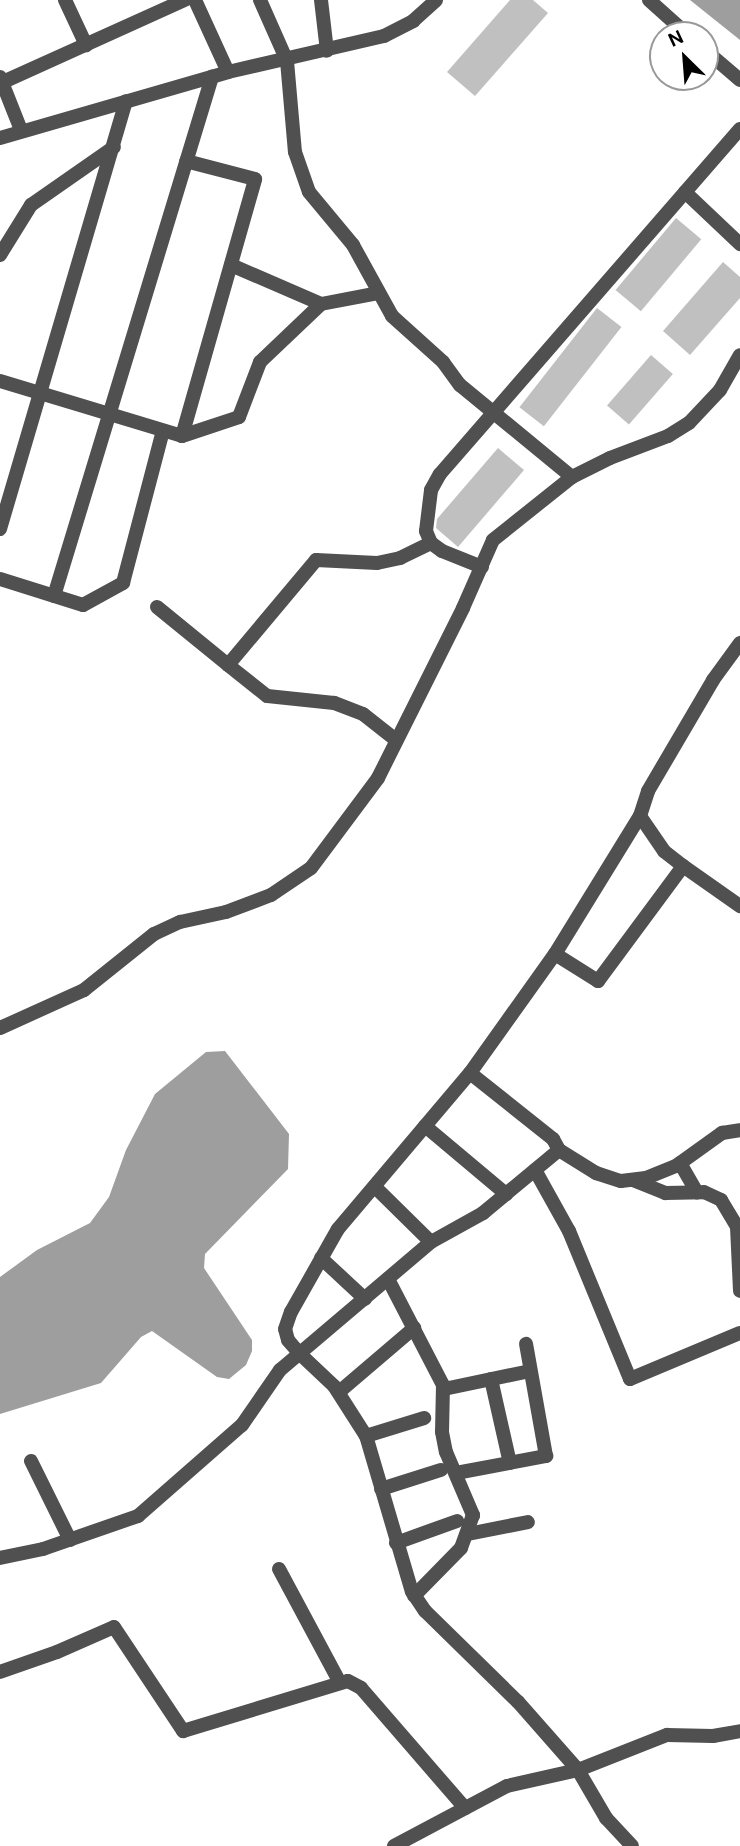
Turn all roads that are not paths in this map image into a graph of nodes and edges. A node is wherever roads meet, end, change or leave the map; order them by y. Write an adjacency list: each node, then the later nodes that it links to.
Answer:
1 (65, 0): 9 (street)
2 (185, 0): 9 (street)
3 (195, 0): 13 (street)
4 (260, 0): 11 (street)
5 (321, 0): 10 (street)
6 (436, 0): 10 (street)
7 (649, 0): 8 (street)
8 (672, 21)
9 (86, 45): 15 (street)
10 (327, 51): 11 (street)
11 (288, 61): 13 (street); 27 (street)
12 (719, 62): 16 (street)
13 (229, 72): 14 (street)
14 (212, 77): 17 (street); 22 (street)
15 (1, 79): 18 (street)
16 (740, 80)
17 (126, 101): 18 (street); 21 (street)
18 (21, 130): 20 (street)
19 (740, 130): 23 (street)
20 (0, 138)
21 (114, 147): 25 (street); 31 (street)
22 (186, 160): 26 (street); 33 (street)
23 (685, 192): 24 (street); 32 (street)
24 (740, 244)
25 (0, 255)
26 (231, 265): 28 (street); 35 (street)
27 (378, 293): 28 (street); 32 (street)
28 (321, 304): 35 (street)
29 (740, 355): 36 (street)
30 (0, 381): 31 (street)
31 (41, 393): 33 (street); 37 (street)
32 (492, 412): 36 (street); 38 (street)
33 (110, 414): 34 (street); 41 (street)
34 (163, 431): 35 (street); 41 (street)
35 (182, 436)
36 (572, 477): 39 (street)
37 (0, 529)
38 (431, 543): 39 (street); 44 (street)
39 (482, 567): 45 (street)
40 (0, 579): 41 (street)
41 (54, 596)
42 (157, 607): 44 (street)
43 (740, 643): 46 (street)
44 (228, 665): 45 (street)
45 (396, 740): 50 (street)
46 (640, 816): 47 (street); 49 (street)
47 (683, 866): 48 (street); 49 (street)
48 (740, 906)
49 (555, 954): 51 (street)
50 (0, 1028)
51 (470, 1073): 52 (street); 54 (street)
52 (425, 1126): 58 (street); 60 (street)
53 (740, 1130): 55 (street)
54 (559, 1150): 56 (street); 57 (street)
55 (680, 1163): 57 (street); 59 (street)
56 (535, 1170): 60 (street); 67 (street)
57 (633, 1180): 59 (street)
58 (375, 1187): 61 (street); 62 (street)
59 (697, 1192): 64 (street)
60 (506, 1194): 61 (street)
61 (431, 1242): 63 (street)
62 (321, 1258): 65 (street); 69 (street)
63 (388, 1279): 65 (street); 66 (street)
64 (740, 1291)
65 (365, 1298): 69 (street)
66 (414, 1328): 72 (street); 73 (street)
67 (740, 1333)
68 (526, 1344): 70 (street)
69 (300, 1354): 73 (street); 84 (street)
70 (530, 1371): 71 (street); 77 (street)
71 (491, 1379): 72 (street); 77 (street)
72 (444, 1389): 79 (street)
73 (339, 1392): 75 (street)
74 (424, 1418): 75 (street)
75 (366, 1436): 80 (street)
76 (30, 1461): 84 (street)
77 (510, 1463): 79 (street)
78 (441, 1471): 80 (street)
79 (456, 1473): 83 (street)
80 (381, 1489): 85 (street)
81 (457, 1521): 85 (street)
82 (528, 1522): 83 (street)
83 (468, 1534): 88 (street)
84 (70, 1540): 86 (street)
85 (396, 1543): 88 (street)
86 (0, 1558)
87 (279, 1570): 90 (street)
88 (414, 1596): 92 (street)
89 (0, 1672): 90 (street)
90 (340, 1683): 93 (street)
91 (736, 1734): 92 (street)
92 (578, 1770): 93 (street); 95 (street)
93 (465, 1808): 94 (street)
94 (394, 1846)
95 (632, 1846)

